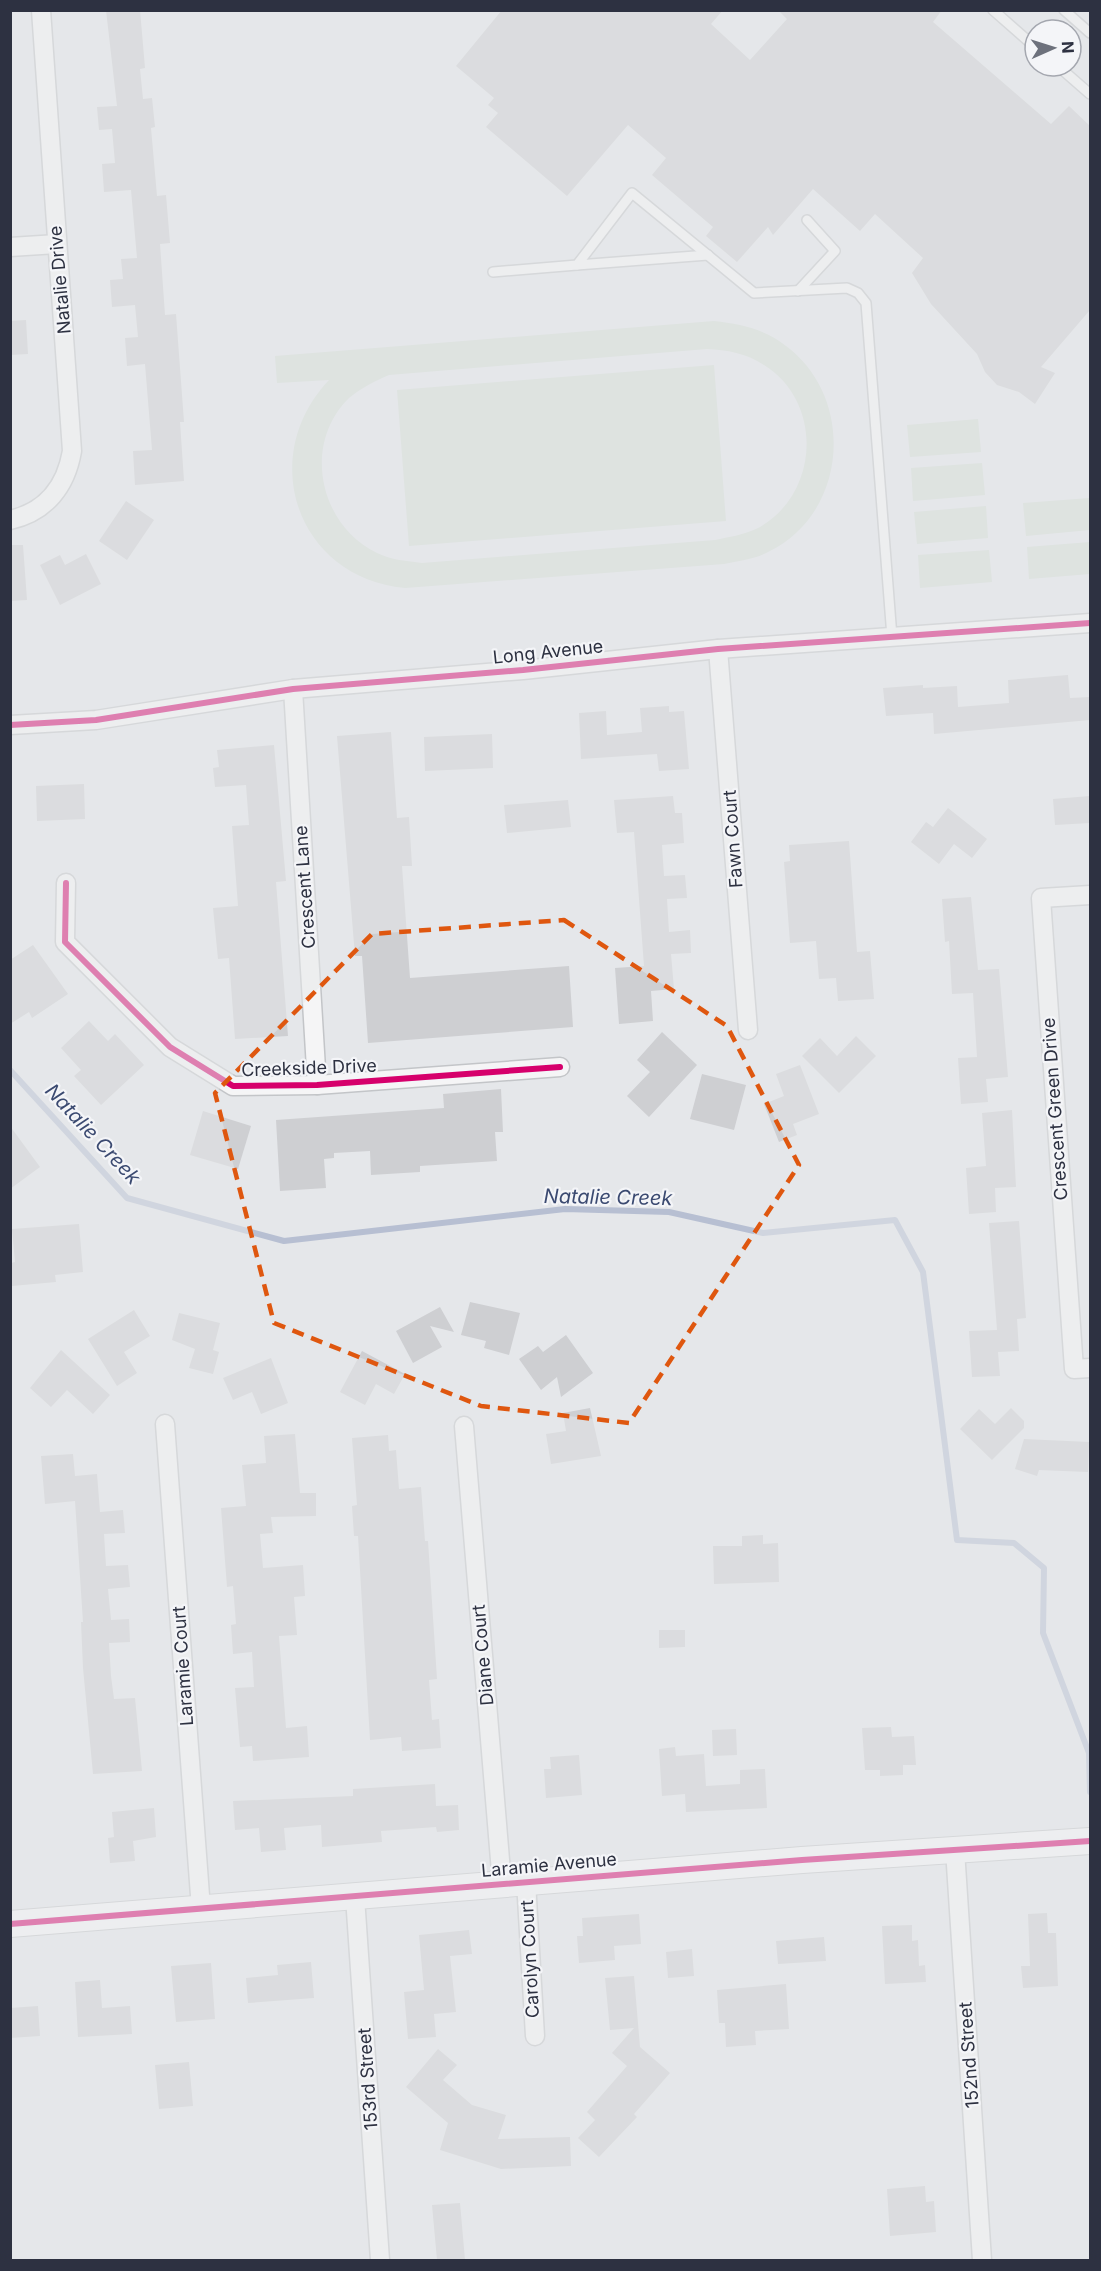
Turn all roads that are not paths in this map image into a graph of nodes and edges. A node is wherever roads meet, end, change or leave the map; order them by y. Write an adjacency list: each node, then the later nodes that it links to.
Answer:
1 (41, 10): 9 (street, Natalie Drive)
2 (993, 10): 5 (lane)
3 (1064, 10): 4 (lane)
4 (1090, 33)
5 (1023, 36)
6 (1072, 78): 7 (lane)
7 (1090, 94)
8 (807, 220): 14 (lane)
9 (57, 244): 10 (street); 15 (street, Natalie Drive)
10 (10, 247)
11 (708, 255): 12 (lane); 12 (lane); 14 (lane)
12 (577, 265): 13 (lane)
13 (493, 272)
14 (798, 291): 17 (lane)
15 (10, 520)
16 (1090, 623): 17 (street, Long Avenue)
17 (892, 637): 18 (street, Long Avenue)
18 (718, 648): 19 (street, Long Avenue); 23 (street, Fawn Court)
19 (293, 688): 20 (street, Long Avenue); 25 (street, Crescent Lane)
20 (10, 725)
21 (66, 883): 25 (street, Creekside Drive)
22 (1090, 896): 26 (street, Crescent Green Drive)
23 (748, 1030)
24 (560, 1067): 25 (street, Creekside Drive)
25 (317, 1085)
26 (1082, 1368)
27 (165, 1424): 33 (street, Laramie Court)
28 (464, 1426): 31 (street, Diane Court)
29 (1085, 1841): 30 (street, Laramie Avenue)
30 (955, 1850): 31 (street, Laramie Avenue); 37 (street, 152nd Street)
31 (514, 1883): 32 (street, Laramie Avenue); 35 (street, Carolyn Court)
32 (355, 1898): 33 (street, Laramie Avenue); 36 (street, 153rd Street)
33 (201, 1909): 34 (street, Laramie Avenue)
34 (10, 1924)
35 (535, 2036)
36 (380, 2260)
37 (982, 2260)

